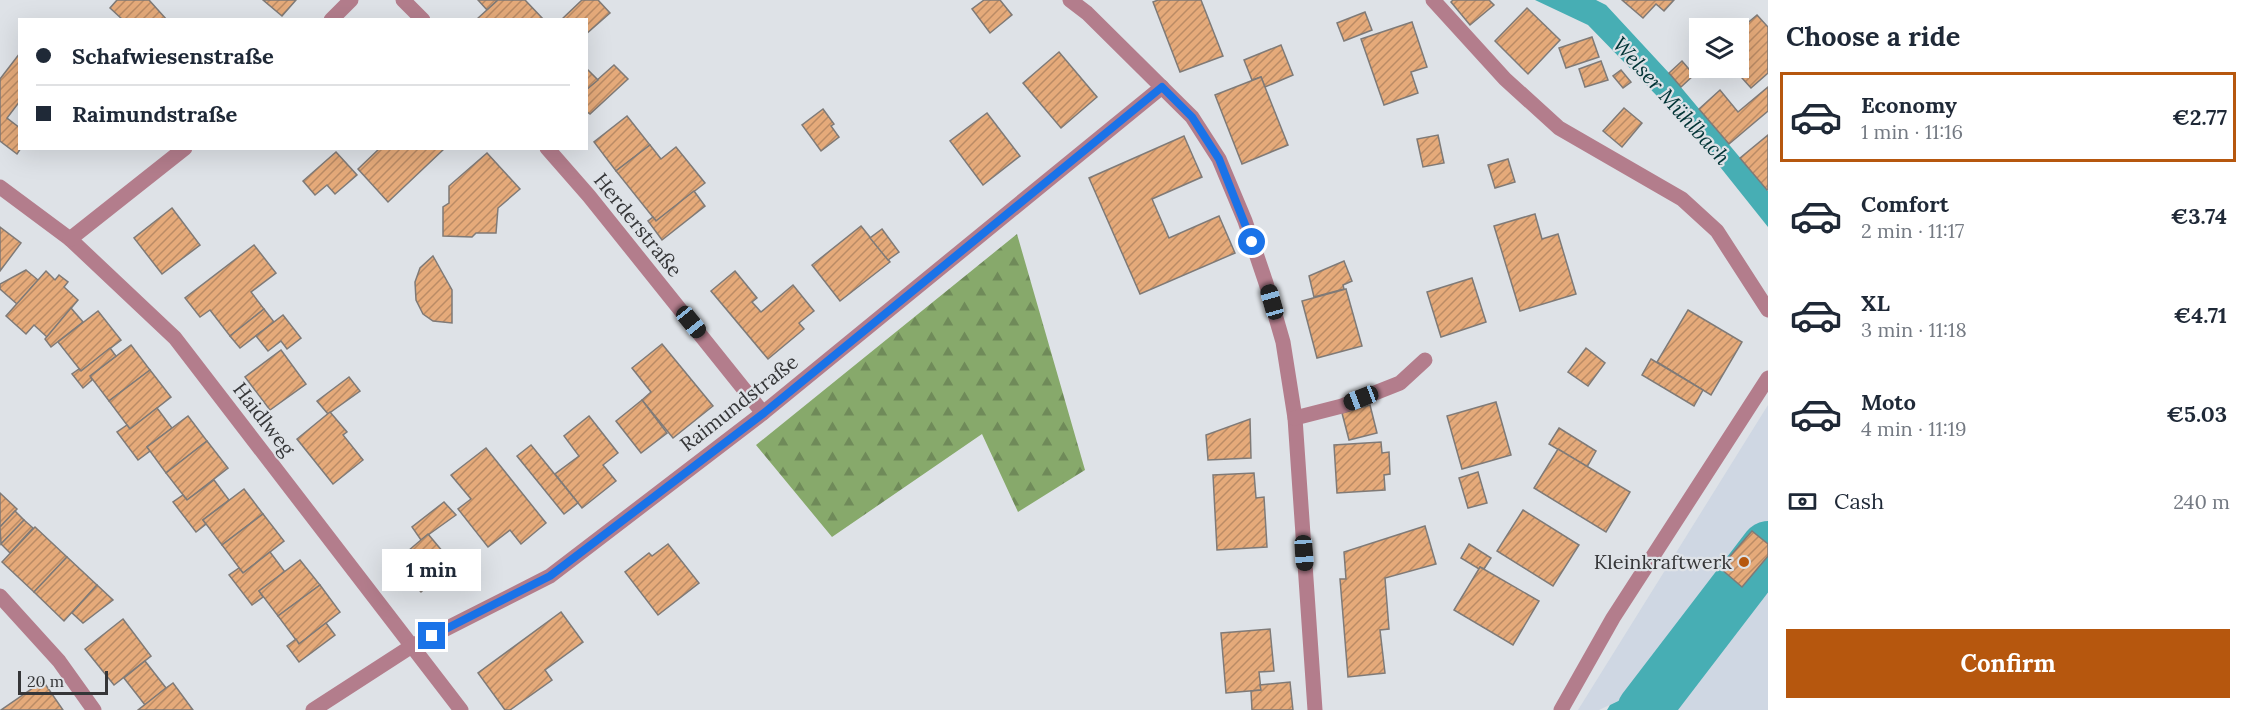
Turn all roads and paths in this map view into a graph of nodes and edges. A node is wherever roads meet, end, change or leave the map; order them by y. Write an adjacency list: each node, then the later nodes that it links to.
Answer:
1 (351, 0): 5 (street)
2 (403, 0): 6 (street)
3 (1070, 0): 7 (street)
4 (1433, 0): 12 (street)
5 (333, 18)
6 (421, 18)
7 (1162, 87): 15 (street, Raimundstraße); 16 (street)
8 (182, 150): 11 (street)
9 (549, 150): 15 (street, Herderstraße)
10 (0, 188): 11 (street, Haidlweg)
11 (70, 239): 18 (street, Haidlweg)
12 (1768, 310)
13 (1425, 360): 16 (street)
14 (1768, 378): 23 (street)
15 (764, 413): 18 (street, Raimundstraße)
16 (1295, 418): 22 (street)
17 (0, 596): 19 (street)
18 (412, 646): 20 (street, Raimundstraße); 21 (street, Haidlweg)
19 (94, 710)
20 (313, 710)
21 (461, 710)
22 (1315, 710)
23 (1560, 710)

